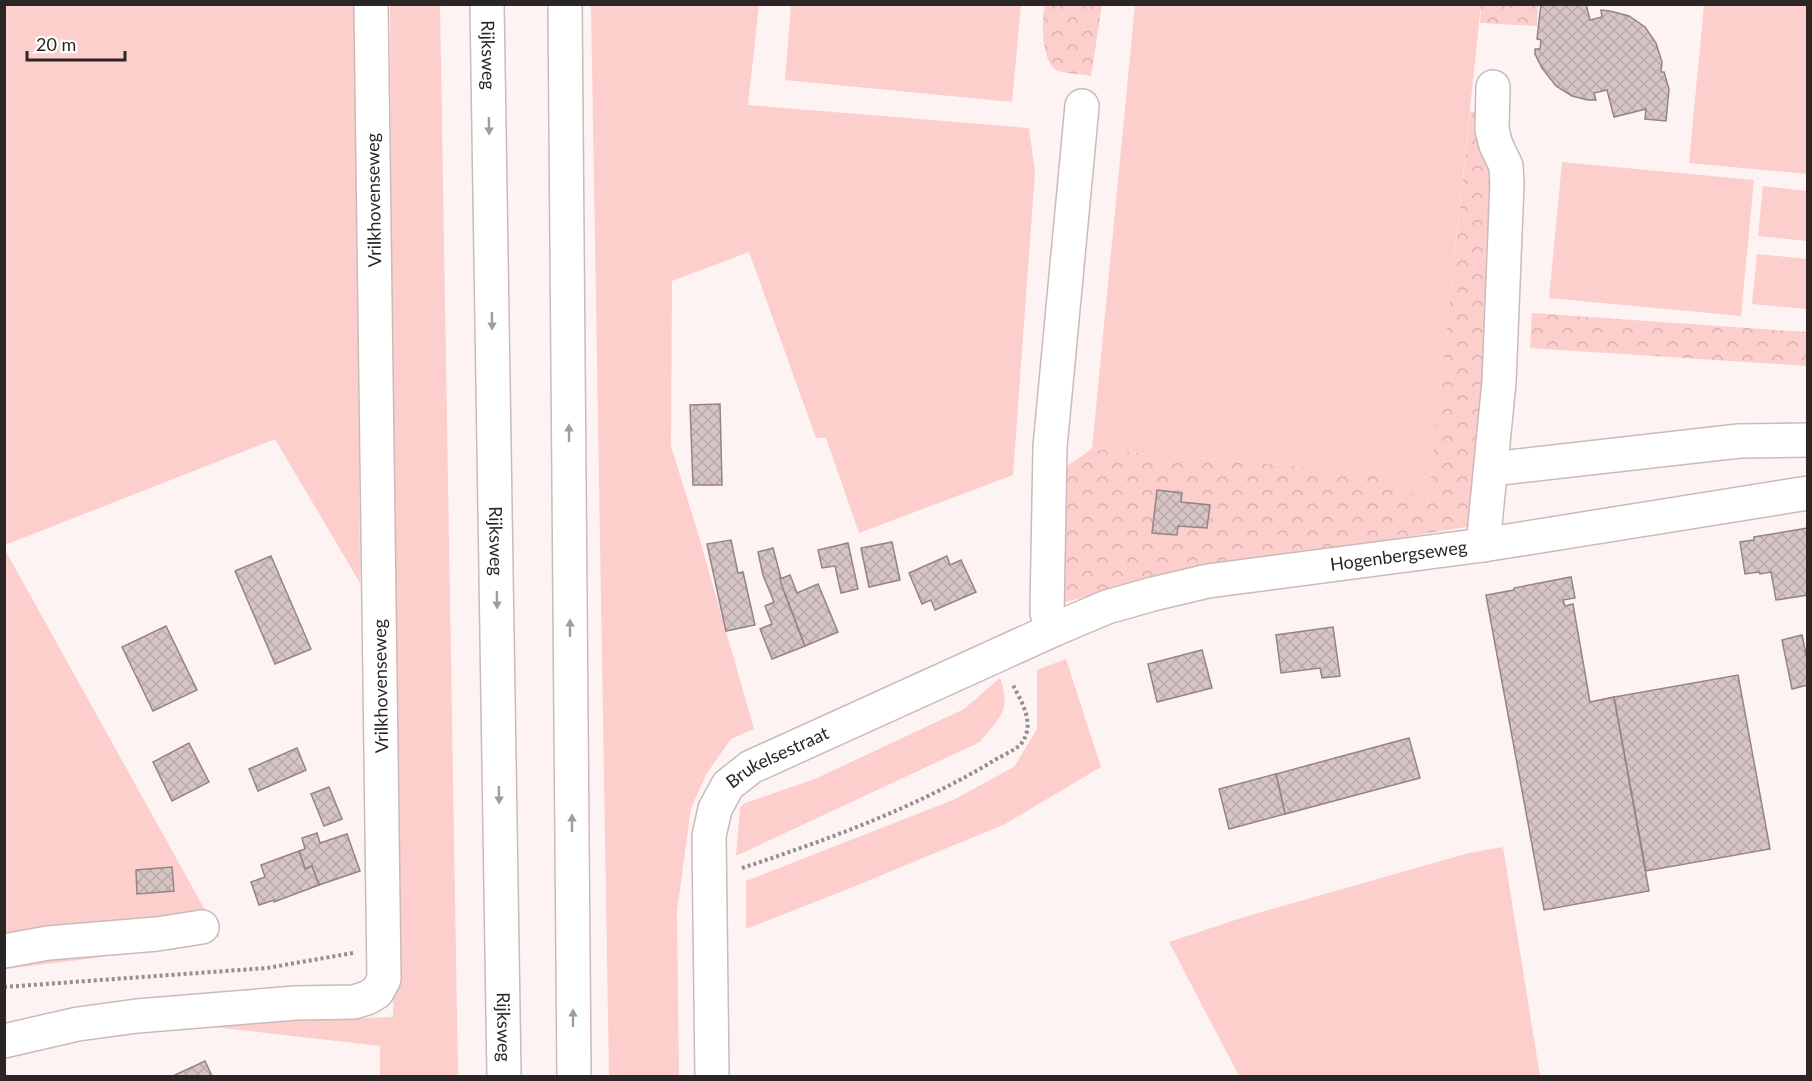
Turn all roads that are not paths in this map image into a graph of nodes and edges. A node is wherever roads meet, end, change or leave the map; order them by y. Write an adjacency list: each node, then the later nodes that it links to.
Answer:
1 (371, 4): 14 (main road, Vrilkhovenseweg)
2 (488, 4): 15 (main road, Rijksweg, one-way to 15)
3 (565, 4): 16 (main road, one-way to 3)
4 (1493, 87): 7 (main road)
5 (1082, 106): 10 (main road)
6 (1808, 440): 7 (main road)
7 (1491, 469): 9 (main road)
8 (1808, 493): 9 (main road, Hogenbergseweg)
9 (1483, 545): 10 (main road, Hogenbergseweg)
10 (1055, 629): 11 (main road, Hogenbergseweg)
11 (998, 654): 17 (main road, Brukelsestraat)
12 (202, 927): 13 (main road)
13 (4, 951)
14 (6, 1034)
15 (504, 1077)
16 (574, 1077)
17 (711, 1077)

